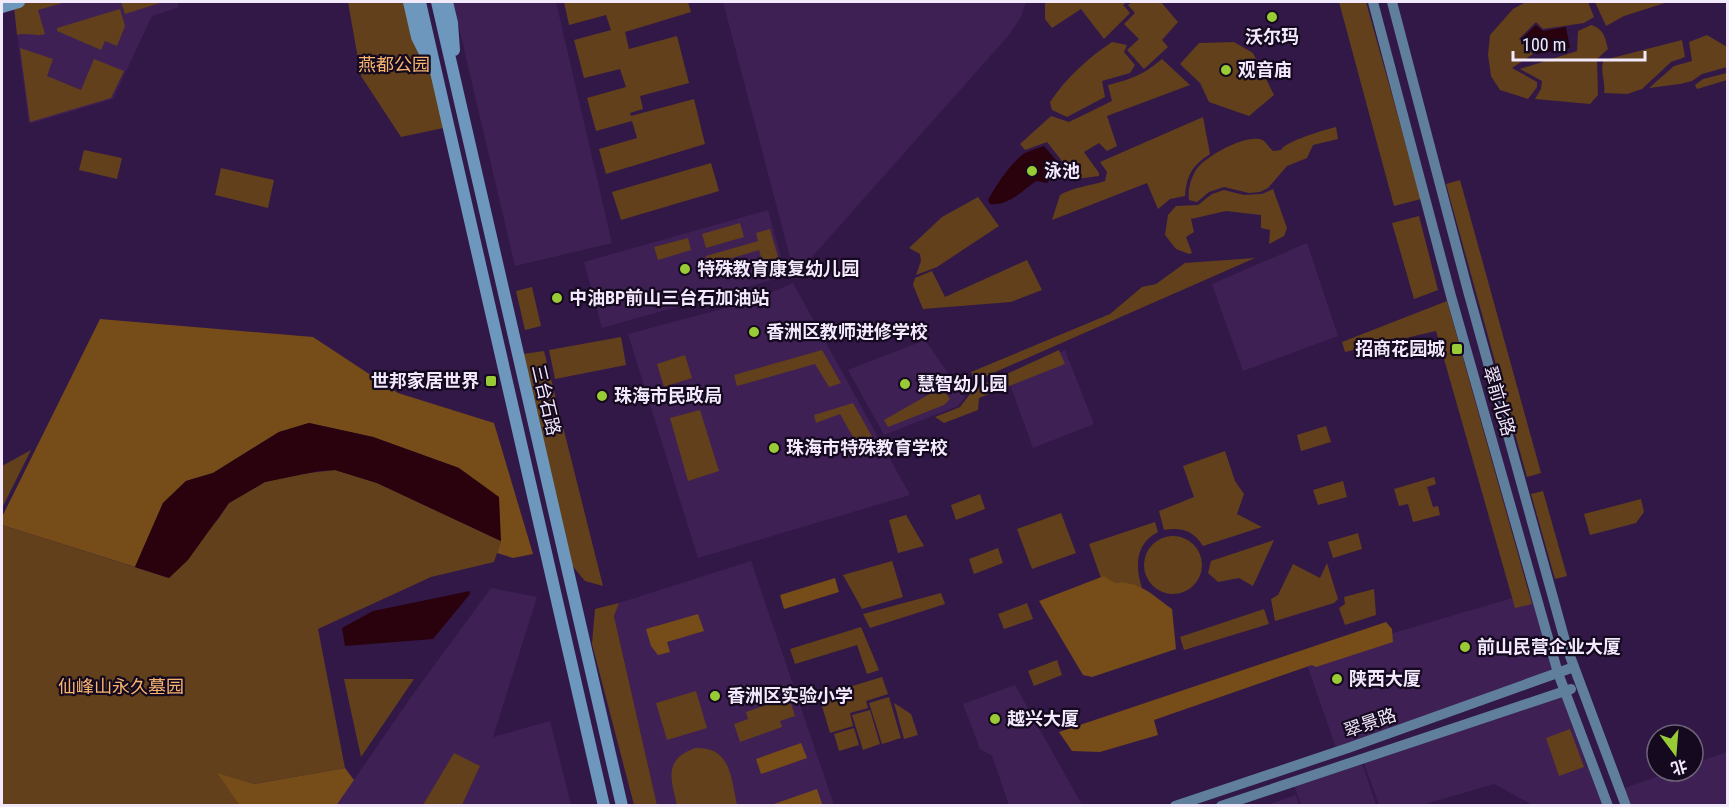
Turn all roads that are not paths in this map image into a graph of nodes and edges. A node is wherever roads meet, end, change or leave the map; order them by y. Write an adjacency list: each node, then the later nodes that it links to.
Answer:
1 (20, 2): 8 (main road)
2 (409, 2): 9 (main road)
3 (420, 2): 9 (main road, 三台石路)
4 (437, 2): 10 (main road, 三台石路)
5 (447, 2): 10 (main road)
6 (1373, 2): 12 (main road, 翠前北路)
7 (1392, 2): 11 (main road, 翠前北路)
8 (2, 7)
9 (437, 77): 15 (main road, 三台石路)
10 (457, 90): 16 (main road, 三台石路)
11 (1574, 668): 12 (main road, 翠景路); 13 (main road, 翠前北路)
12 (1558, 673): 14 (main road, 翠前北路); 17 (main road, 翠景路)
13 (1581, 687): 14 (main road, 翠景路); 20 (main road, 翠前北路)
14 (1564, 692): 18 (main road, 翠景路); 19 (main road, 翠前北路)
15 (604, 806)
16 (622, 806)
17 (1175, 806)
18 (1221, 806)
19 (1608, 806)
20 (1626, 806)

